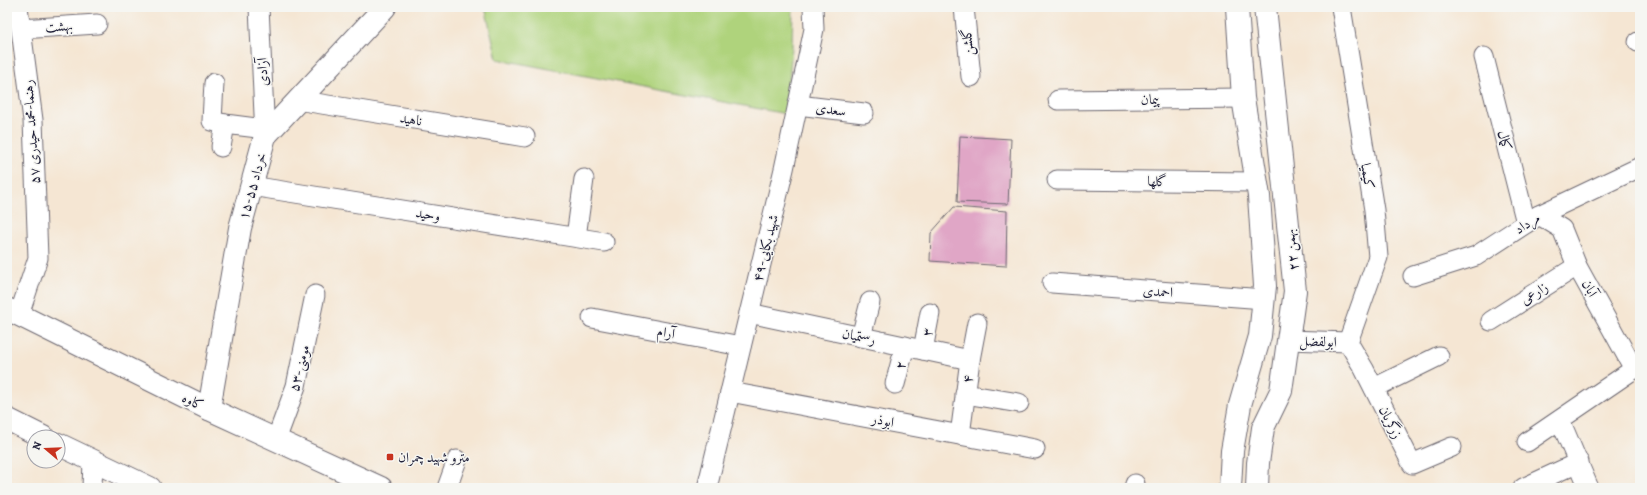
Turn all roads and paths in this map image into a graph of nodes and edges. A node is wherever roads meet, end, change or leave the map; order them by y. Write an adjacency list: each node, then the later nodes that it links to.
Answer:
1 (18, 7): 10 (street, ۵۷ رهنما-محمد حیدری)
2 (259, 7): 20 (street, آزادی)
3 (385, 7): 15 (street, ۱۵-۵۵ خرداد)
4 (813, 7): 17 (street, ۴۹-شهید بکایی)
5 (964, 7): 12 (street, گلشن)
6 (1237, 7): 14 (street, ۲۲ بهمن)
7 (1265, 7): 44 (street, ۲۲ بهمن)
8 (1341, 7): 45 (street, کیمیا)
9 (97, 24): 10 (street, بهشت)
10 (21, 29): 37 (street, ۵۷ رهنما-محمد حیدری)
11 (1484, 57): 28 (street, کمال)
12 (971, 77)
13 (214, 83): 19 (street)
14 (1242, 98): 16 (street, پیمان); 26 (street, ۲۲ بهمن)
15 (297, 100): 20 (street, ۱۵-۵۵ خرداد); 21 (street, ناهید)
16 (1058, 100)
17 (798, 105): 18 (street, سعدی); 38 (street, ۴۹-شهید بکایی)
18 (864, 113)
19 (225, 124): 20 (street); 22 (street)
20 (265, 133): 27 (street, ۱۵-۵۵ خرداد)
21 (525, 137)
22 (221, 147)
23 (1640, 167): 28 (street, مرداد)
24 (584, 179): 29 (street)
25 (1057, 180): 26 (street, گلها)
26 (1256, 182): 35 (street, ۲۲ بهمن)
27 (251, 186): 29 (street, وحید); 56 (street, ۱۵-۵۵ خرداد)
28 (1533, 219): 31 (street, آبان); 32 (street, مرداد)
29 (576, 237): 30 (street, وحید)
30 (604, 242)
31 (1577, 266): 41 (street, زارعی); 50 (street, آبان)
32 (1413, 276)
33 (1052, 283): 35 (street, احمدی)
34 (315, 295): 61 (street, ۵۳-مومنی)
35 (1264, 298): 74 (street, ۲۲ بهمن)
36 (870, 302): 43 (street)
37 (13, 312): 56 (street, کاوه)
38 (749, 313): 43 (street, رستمیان); 46 (street, ۴۹-شهید بکایی)
39 (930, 313): 47 (street, ۳)
40 (592, 318): 46 (street, آرام)
41 (1491, 321)
42 (977, 323): 49 (street, ۴)
43 (861, 337): 47 (street, رستمیان)
44 (1288, 340): 45 (street, ابولفضل); 75 (street, ۲۲ بهمن)
45 (1348, 342): 52 (street, زرگریان)
46 (741, 346): 53 (street, ۴۹-شهید بکایی)
47 (914, 348): 49 (street, رستمیان); 51 (street, ۲)
48 (1439, 356): 52 (street)
49 (970, 360): 54 (street, ۴)
50 (1637, 367): 58 (street, آبان)
51 (895, 384)
52 (1374, 388): 63 (street, زرگریان)
53 (730, 392): 60 (street, ابوذر); 73 (street, ۴۹-شهید بکایی)
54 (965, 394): 55 (street); 60 (street, ۴)
55 (1019, 403)
56 (209, 409): 61 (street, کاوه)
57 (7, 419): 59 (street)
58 (1560, 420): 62 (street, آبان); 68 (street)
59 (27, 429)
60 (960, 435): 65 (street, ابوذر)
61 (276, 440): 71 (street, کاوه)
62 (1527, 442)
63 (1452, 447)
64 (66, 448): 67 (street)
65 (1036, 449)
66 (457, 460): 72 (street)
67 (93, 461): 69 (street); 70 (street)
68 (1579, 462): 76 (street); 77 (street)
69 (92, 488)
70 (150, 488)
71 (381, 488)
72 (447, 488)
73 (706, 488)
74 (1230, 488)
75 (1257, 488)
76 (1523, 488)
77 (1589, 488)

